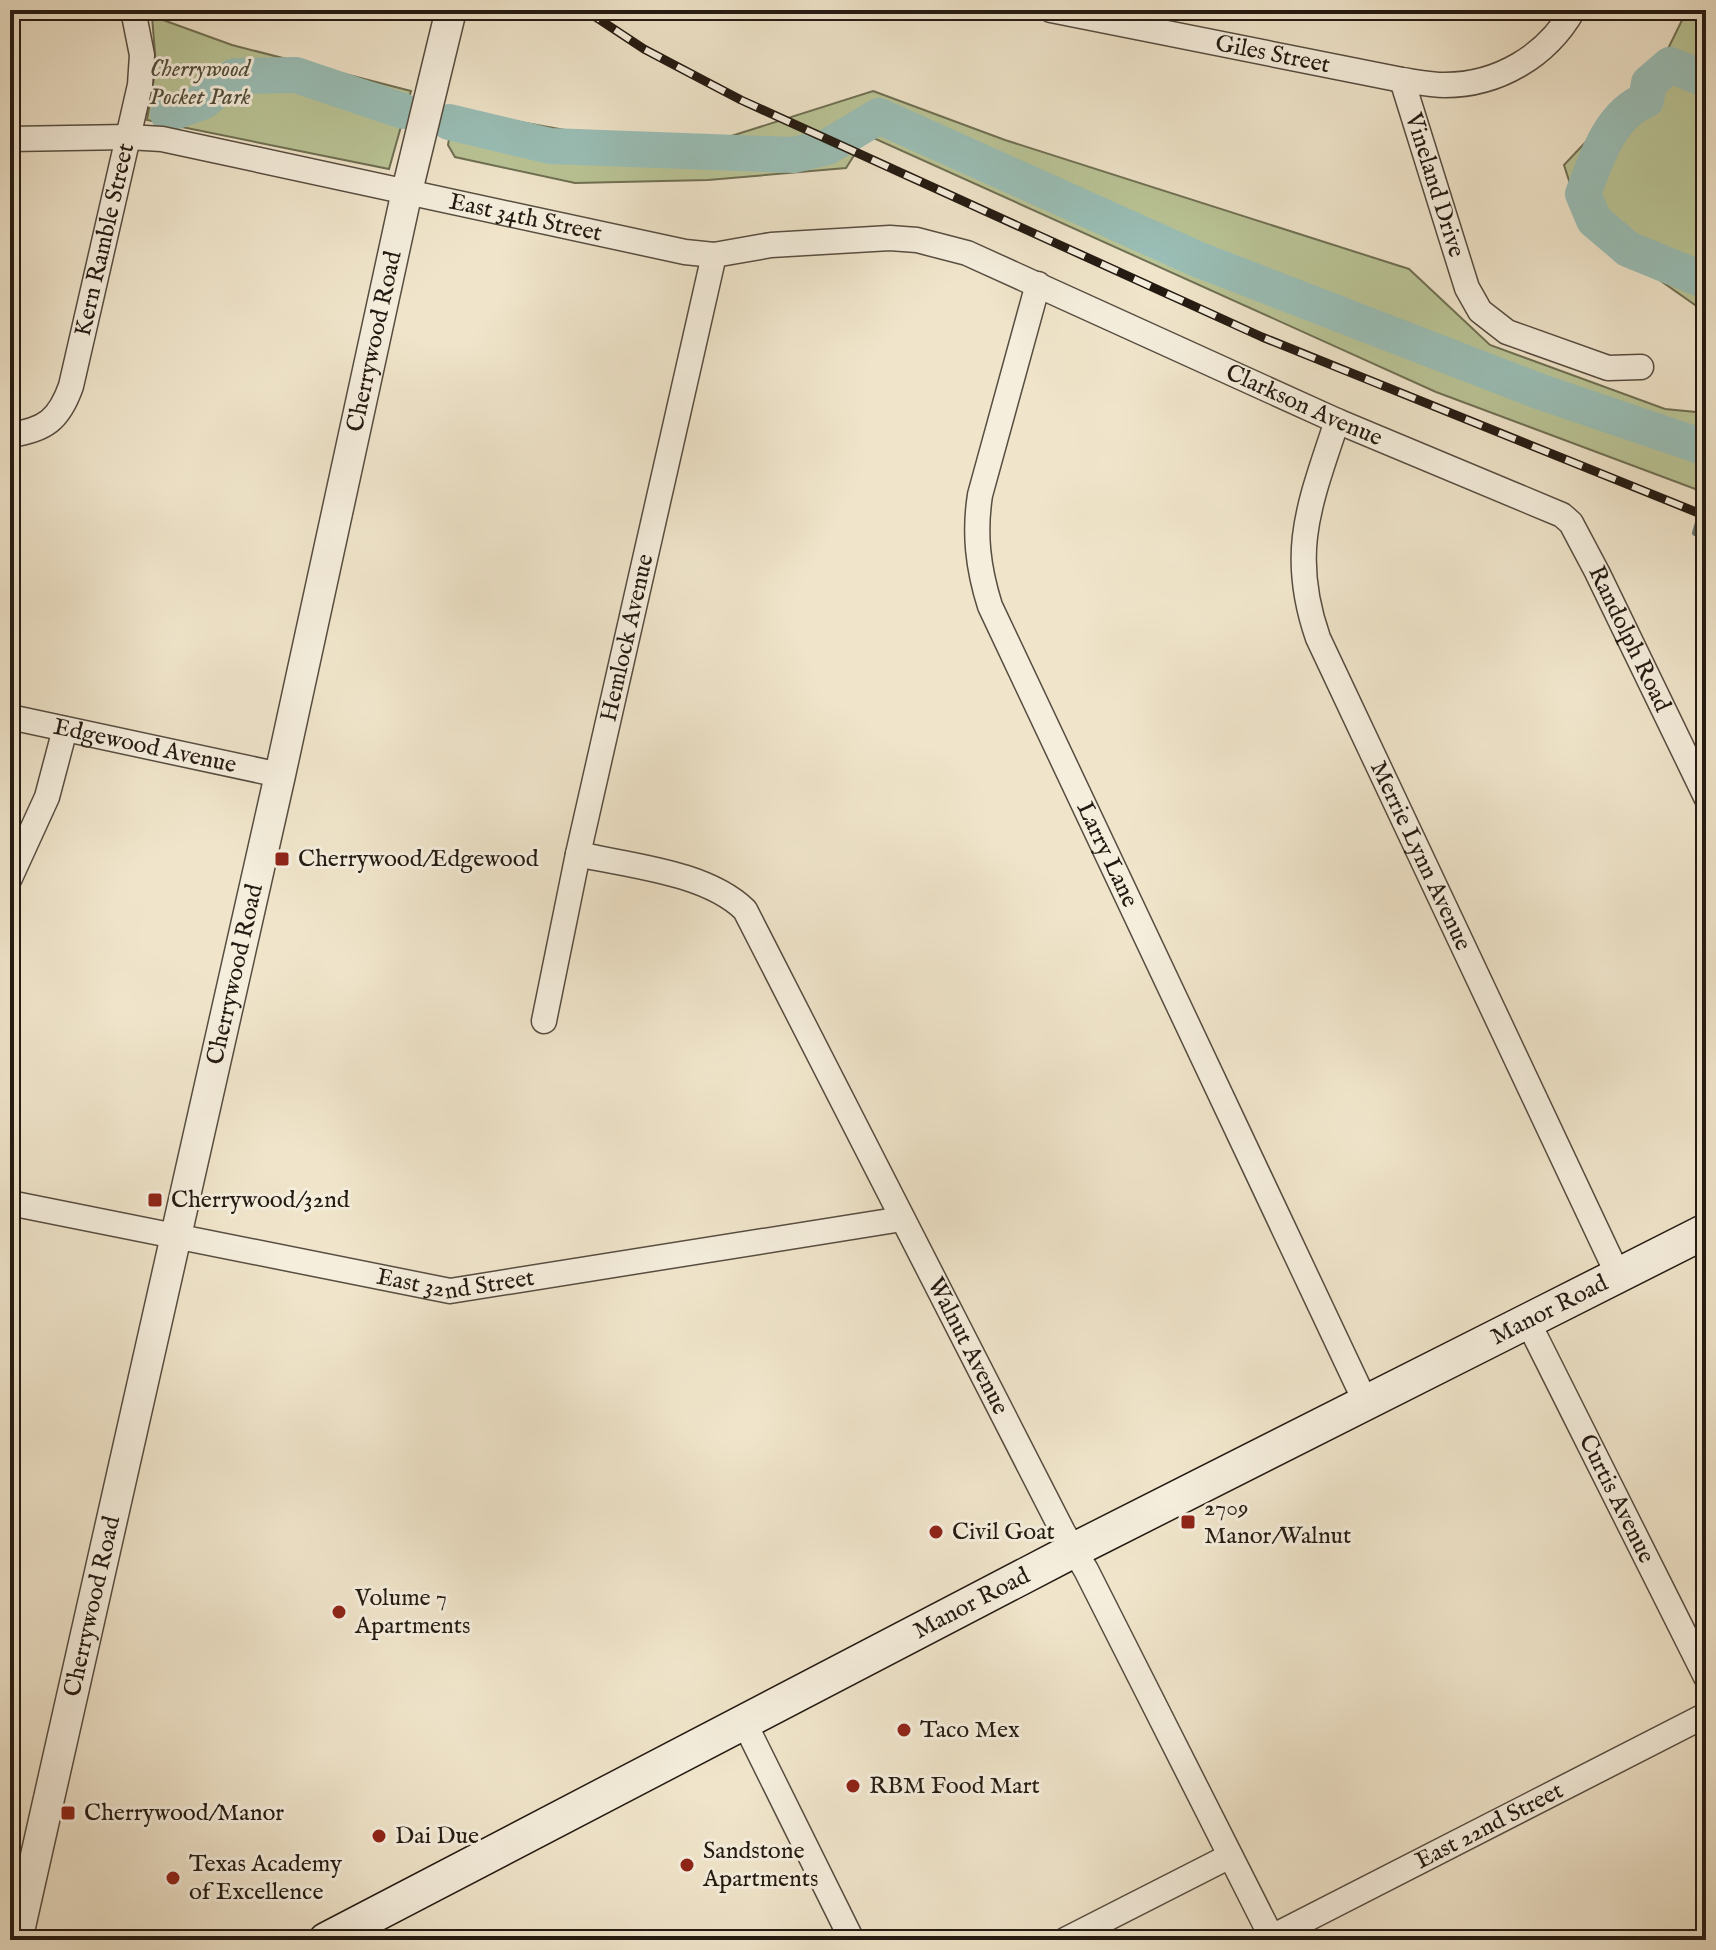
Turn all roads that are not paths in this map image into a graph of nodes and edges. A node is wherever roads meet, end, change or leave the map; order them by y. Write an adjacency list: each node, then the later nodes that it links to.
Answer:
1 (133, 10): 6 (street, Kern Ramble Street)
2 (451, 10): 8 (street, Cherrywood Road)
3 (1051, 10): 5 (street, Giles Street)
4 (1573, 10): 5 (street, Vineland Drive)
5 (1402, 80): 11 (street, Vineland Drive)
6 (128, 137): 7 (street, East 34th Street); 8 (street, East 34th Street); 13 (street, Kern Ramble Street)
7 (10, 139)
8 (407, 191): 9 (street, East 34th Street); 17 (street, Cherrywood Road)
9 (714, 255): 10 (street, East 34th Street); 19 (street, Hemlock Avenue)
10 (1038, 284): 12 (street, Clarkson Avenue); 28 (street, Larry Lane)
11 (1641, 367)
12 (1337, 421): 14 (street, Clarkson Avenue); 26 (street, Merrie Lynn Avenue)
13 (10, 435)
14 (1571, 523): 18 (street, Randolph Road)
15 (10, 717): 16 (street, Edgewood Avenue)
16 (65, 729): 17 (street, Edgewood Avenue); 20 (street)
17 (280, 775): 25 (street, Cherrywood Road)
18 (1706, 797)
19 (578, 854): 21 (street, Hemlock Avenue); 23 (street, Walnut Avenue)
20 (10, 878)
21 (544, 1021)
22 (10, 1203): 25 (street, East 32nd Street)
23 (902, 1219): 25 (street, East 32nd Street); 29 (street, Walnut Avenue)
24 (1706, 1231): 26 (main road, Manor Road)
25 (176, 1238): 35 (street, Cherrywood Road)
26 (1618, 1275): 27 (main road, Manor Road)
27 (1527, 1320): 28 (main road, Manor Road); 30 (street, Curtis Avenue)
28 (1366, 1403): 29 (main road, Manor Road)
29 (1074, 1550): 32 (main road, Manor Road); 33 (street, Walnut Avenue)
30 (1706, 1677)
31 (1706, 1715): 34 (street, East 22nd Street)
32 (744, 1722): 36 (main road, Manor Road); 37 (street)
33 (1230, 1856): 34 (street, Walnut Avenue); 38 (street)
34 (1273, 1938)
35 (17, 1940)
36 (326, 1940)
37 (852, 1940)
38 (1065, 1940)

